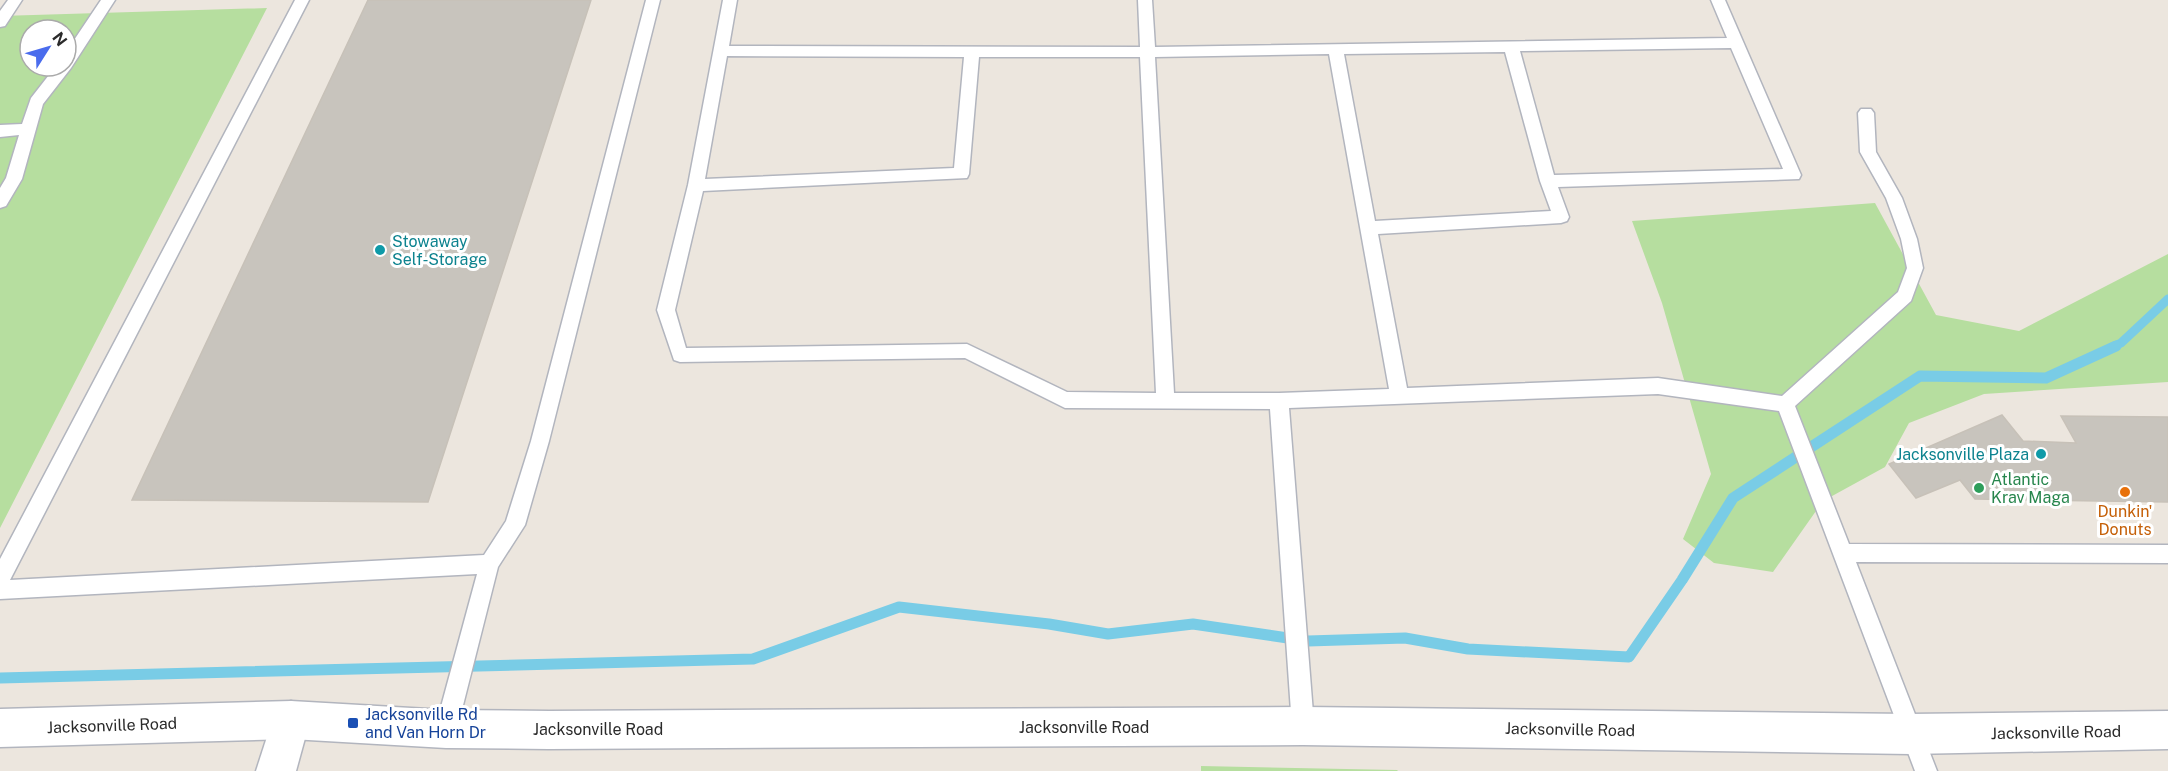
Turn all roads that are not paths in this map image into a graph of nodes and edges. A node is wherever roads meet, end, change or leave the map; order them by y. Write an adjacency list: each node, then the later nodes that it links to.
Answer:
1 (15, 0): 8 (lane)
2 (108, 0): 10 (lane)
3 (302, 0): 31 (lane)
4 (653, 0): 30 (lane)
5 (730, 0): 13 (lane)
6 (1145, 0): 15 (lane)
7 (1718, 0): 9 (lane)
8 (0, 22)
9 (1736, 43): 11 (lane); 20 (lane)
10 (78, 45)
11 (1511, 47): 12 (lane); 20 (lane)
12 (1336, 50): 15 (lane); 23 (lane)
13 (720, 51): 14 (lane); 21 (lane)
14 (972, 52): 15 (lane); 21 (lane)
15 (1148, 52): 25 (lane)
16 (55, 78): 18 (lane)
17 (1866, 113): 27 (lane)
18 (28, 129): 19 (lane); 22 (lane)
19 (0, 131)
20 (1548, 181): 23 (lane)
21 (696, 185): 25 (lane)
22 (0, 202)
23 (1369, 228): 24 (lane)
24 (1399, 395): 26 (lane); 27 (lane)
25 (1165, 399): 26 (lane)
26 (1279, 401): 34 (lane)
27 (1785, 404): 28 (lane)
28 (1841, 553): 29 (lane); 38 (lane)
29 (2168, 554)
30 (489, 564): 32 (lane); 36 (lane)
31 (0, 579)
32 (0, 590)
33 (291, 720): 35 (main road, Jacksonville Road); 36 (main road, Jacksonville Road); 39 (main road)
34 (1303, 726): 36 (main road, Jacksonville Road); 38 (main road, Jacksonville Road)
35 (0, 728)
36 (446, 729)
37 (2168, 730): 38 (main road, Jacksonville Road)
38 (1910, 734): 40 (lane)
39 (276, 771)
40 (1926, 771)

